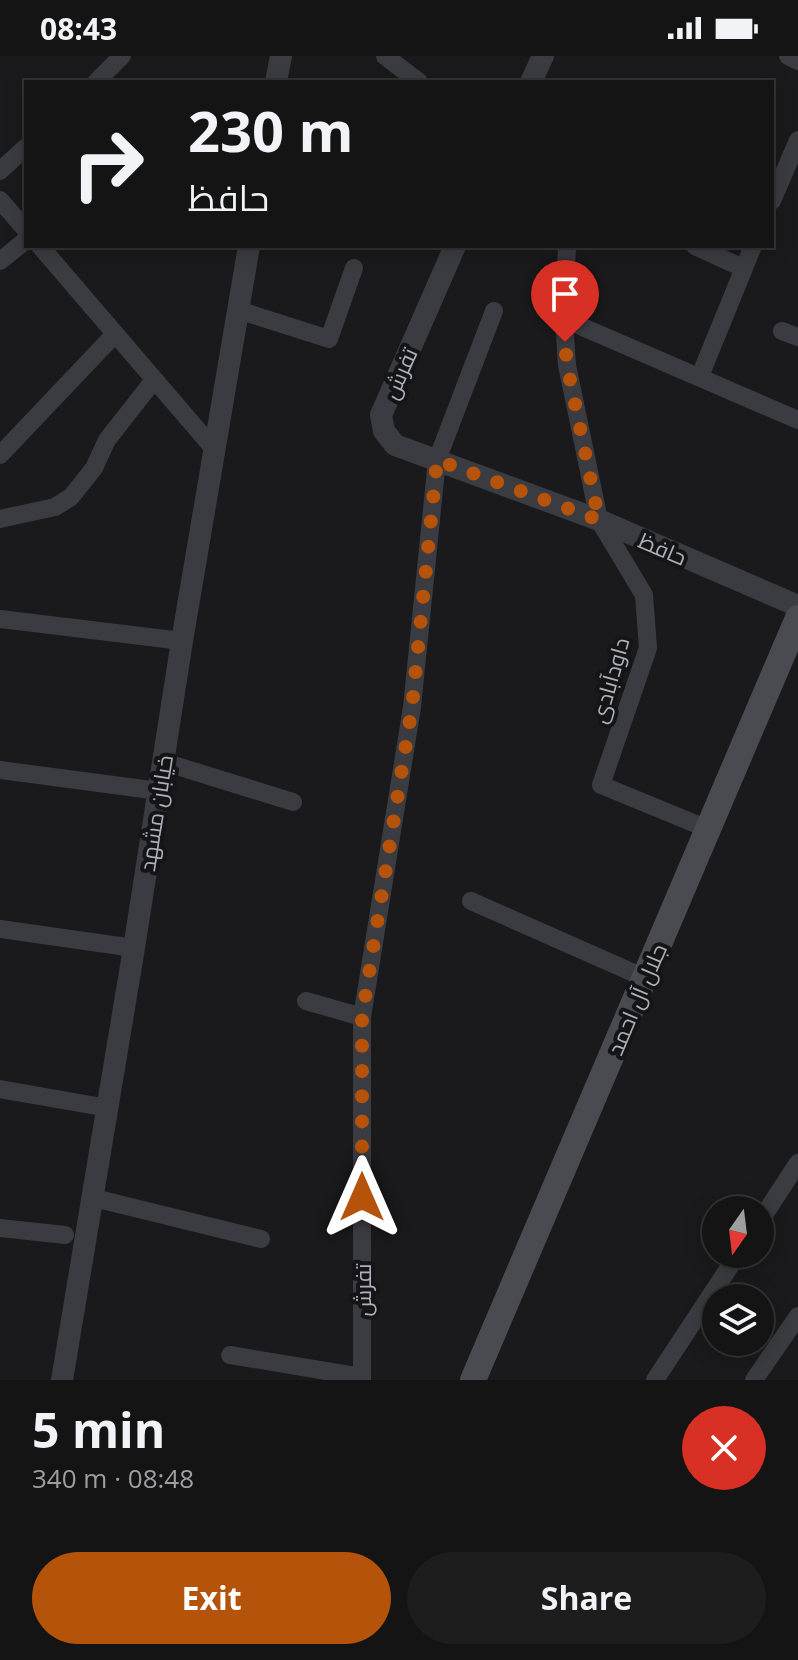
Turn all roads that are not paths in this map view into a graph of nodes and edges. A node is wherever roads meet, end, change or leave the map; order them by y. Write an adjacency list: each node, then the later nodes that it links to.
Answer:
1 (122, 56): 7 (street)
2 (281, 56): 8 (street)
3 (543, 56): 10 (street)
4 (788, 56): 5 (street)
5 (798, 61)
6 (392, 68): 9 (street)
7 (98, 80)
8 (276, 80)
9 (415, 80)
10 (532, 80)
11 (798, 140): 14 (street)
12 (24, 149): 13 (street)
13 (0, 171)
14 (774, 196)
15 (0, 200): 16 (street)
16 (24, 228)
17 (24, 242): 24 (street)
18 (42, 248): 30 (street)
19 (249, 248): 27 (street, خیابان مشهد)
20 (454, 248): 36 (street, تفرش)
21 (567, 248): 29 (street, داودآبادی)
22 (699, 248): 26 (street)
23 (752, 248): 26 (street)
24 (0, 261)
25 (354, 268): 27 (street)
26 (743, 268): 31 (street)
27 (238, 310): 34 (street, خیابان مشهد)
28 (494, 311): 36 (street)
29 (564, 319): 31 (street); 38 (street, داودآبادی)
30 (115, 334): 32 (street); 35 (street)
31 (700, 376): 33 (street)
32 (154, 380): 34 (street); 37 (street)
33 (798, 420)
34 (214, 449): 42 (street, خیابان مشهد)
35 (0, 455)
36 (437, 460): 38 (street, حافظ); 53 (street, تفرش)
37 (0, 519)
38 (599, 520): 39 (street, حافظ); 47 (street, داودآبادی)
39 (798, 606)
40 (798, 618): 47 (main road, جلال آل احمد)
41 (0, 619): 42 (street)
42 (182, 641): 43 (street, خیابان مشهد)
43 (164, 762): 45 (street, خیابان مشهد); 46 (street)
44 (0, 770): 45 (street)
45 (159, 791): 50 (street, خیابان مشهد)
46 (293, 802)
47 (708, 829): 51 (main road, جلال آل احمد)
48 (471, 901): 51 (street)
49 (0, 929): 50 (street)
50 (134, 948): 55 (street, خیابان مشهد)
51 (645, 978): 67 (main road, جلال آل احمد)
52 (306, 1001): 53 (street)
53 (362, 1017): 65 (street, تفرش)
54 (0, 1089): 55 (street)
55 (108, 1108): 57 (street, خیابان مشهد)
56 (798, 1163): 58 (street)
57 (94, 1198): 61 (street); 66 (street, خیابان مشهد)
58 (774, 1200)
59 (0, 1228): 60 (street)
60 (65, 1235)
61 (261, 1239)
62 (729, 1268): 68 (street)
63 (798, 1316): 69 (street)
64 (230, 1355): 65 (street)
65 (362, 1379)
66 (62, 1380)
67 (473, 1380)
68 (655, 1380)
69 (754, 1380)

